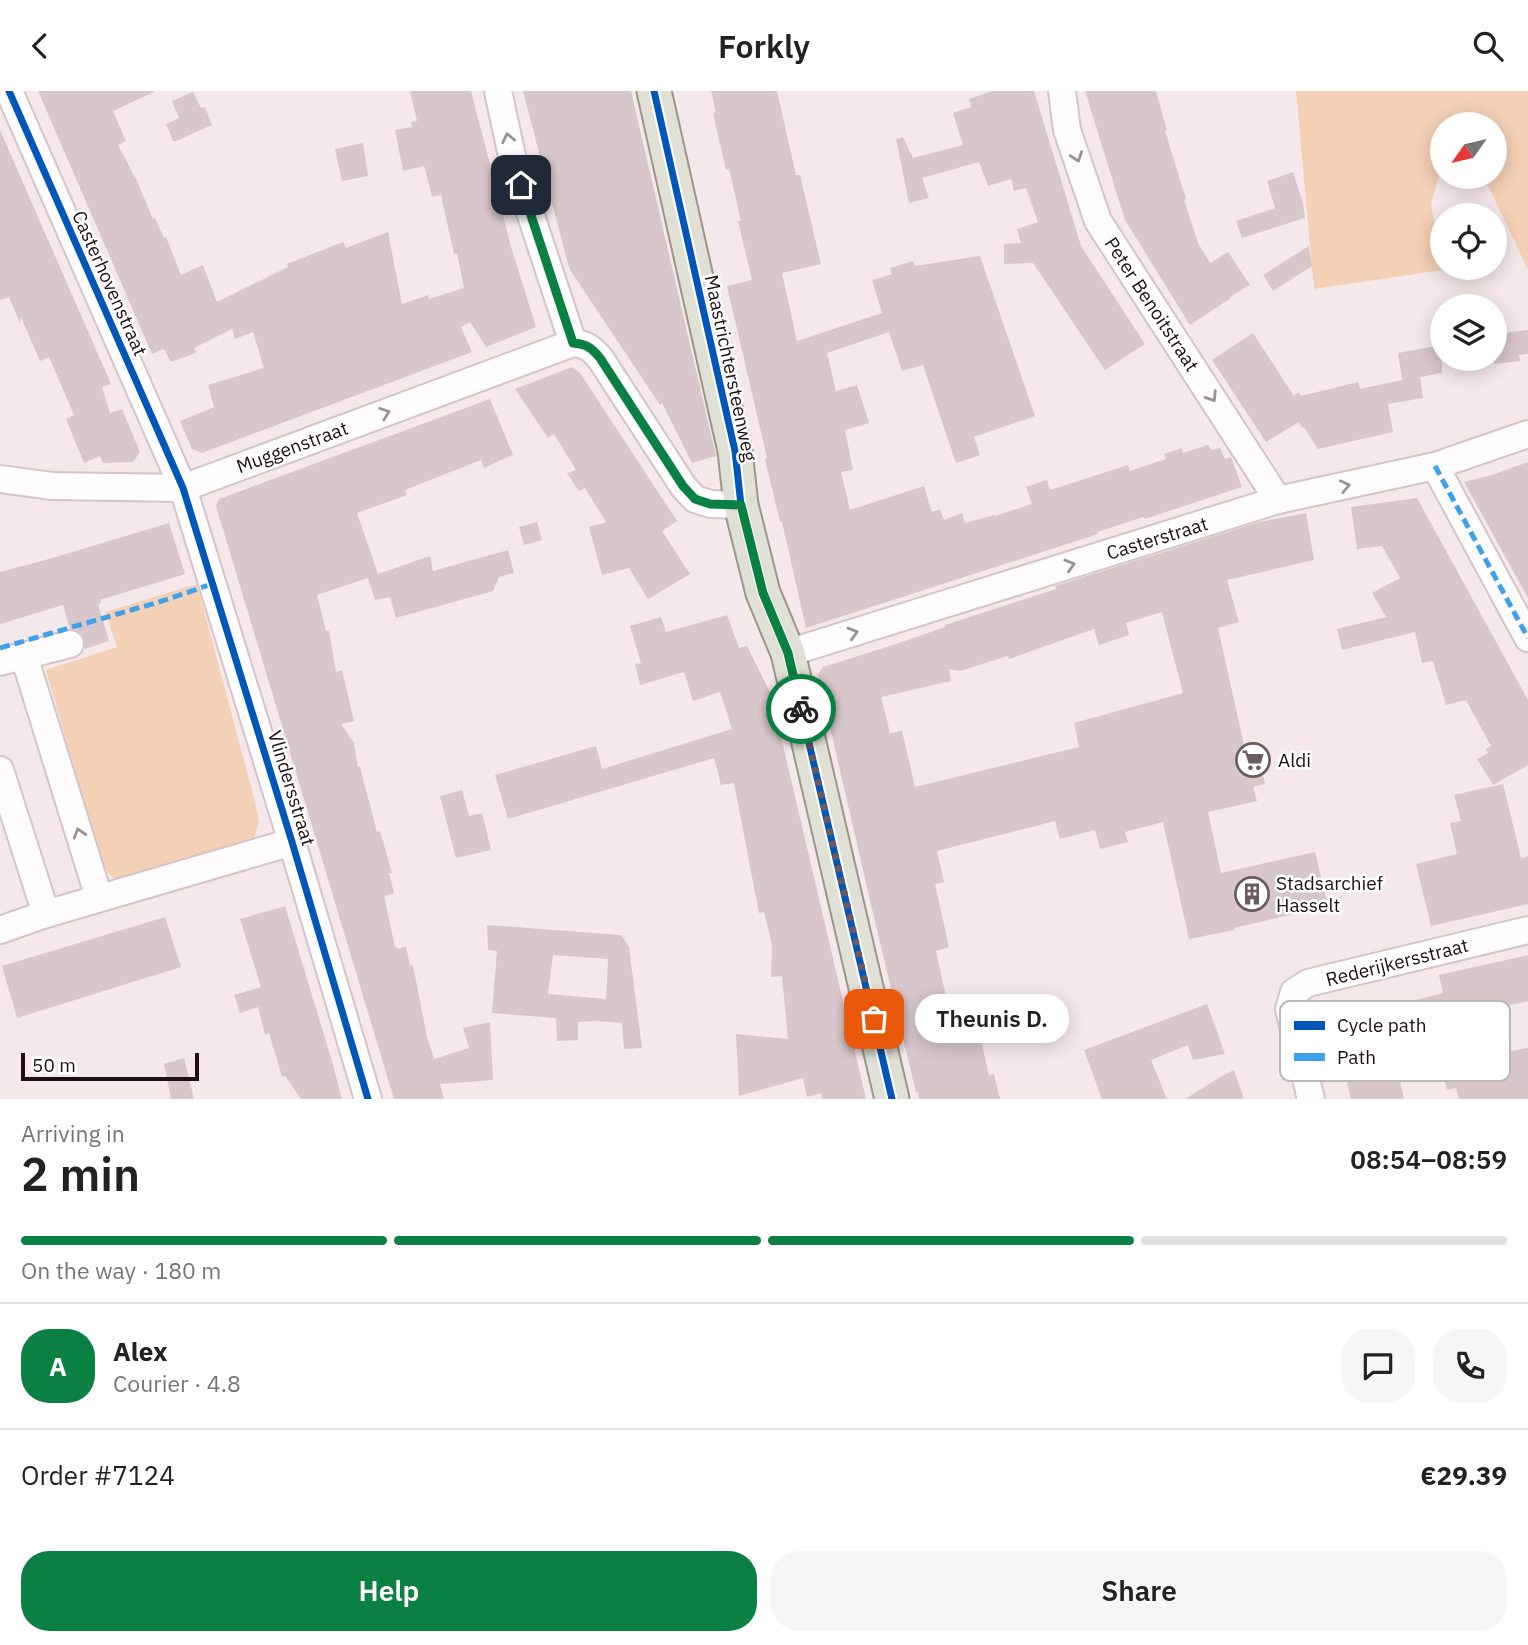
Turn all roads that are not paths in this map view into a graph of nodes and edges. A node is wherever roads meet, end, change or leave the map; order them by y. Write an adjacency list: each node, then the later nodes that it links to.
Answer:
1 (9, 91): 9 (street, Casterhovenstraat)
2 (498, 91): 5 (street, one-way to 2)
3 (654, 91): 11 (main road, Maastrichtersteenweg)
4 (1062, 91): 10 (street, Peter Benoitstraat, one-way to 10)
5 (573, 343): 9 (street, Muggenstraat, one-way to 5); 11 (street)
6 (1528, 433): 7 (street, Casterstraat)
7 (1435, 466): 10 (street, Casterstraat, one-way to 7); 12 (street)
8 (0, 479): 9 (street, Muggenstraat)
9 (183, 488): 17 (street, Vlindersstraat)
10 (1278, 500): 14 (street, Casterstraat, one-way to 10)
11 (741, 505): 14 (main road, Maastrichtersteenweg)
12 (1528, 638)
13 (71, 644): 15 (street)
14 (788, 653): 25 (main road, Maastrichtersteenweg)
15 (12, 659): 18 (street, one-way to 15)
16 (0, 770): 19 (street)
17 (292, 842): 18 (street, Vlindersstraat); 24 (street, Vlindersstraat)
18 (99, 898): 19 (street, Vlindersstraat)
19 (46, 914): 20 (street, Vlindersstraat)
20 (0, 930)
21 (1528, 930): 22 (street, Rederijkersstraat)
22 (1291, 1001)
23 (1307, 1081): 26 (street, Rederijkersstraat)
24 (368, 1099)
25 (892, 1099)
26 (1311, 1099)

